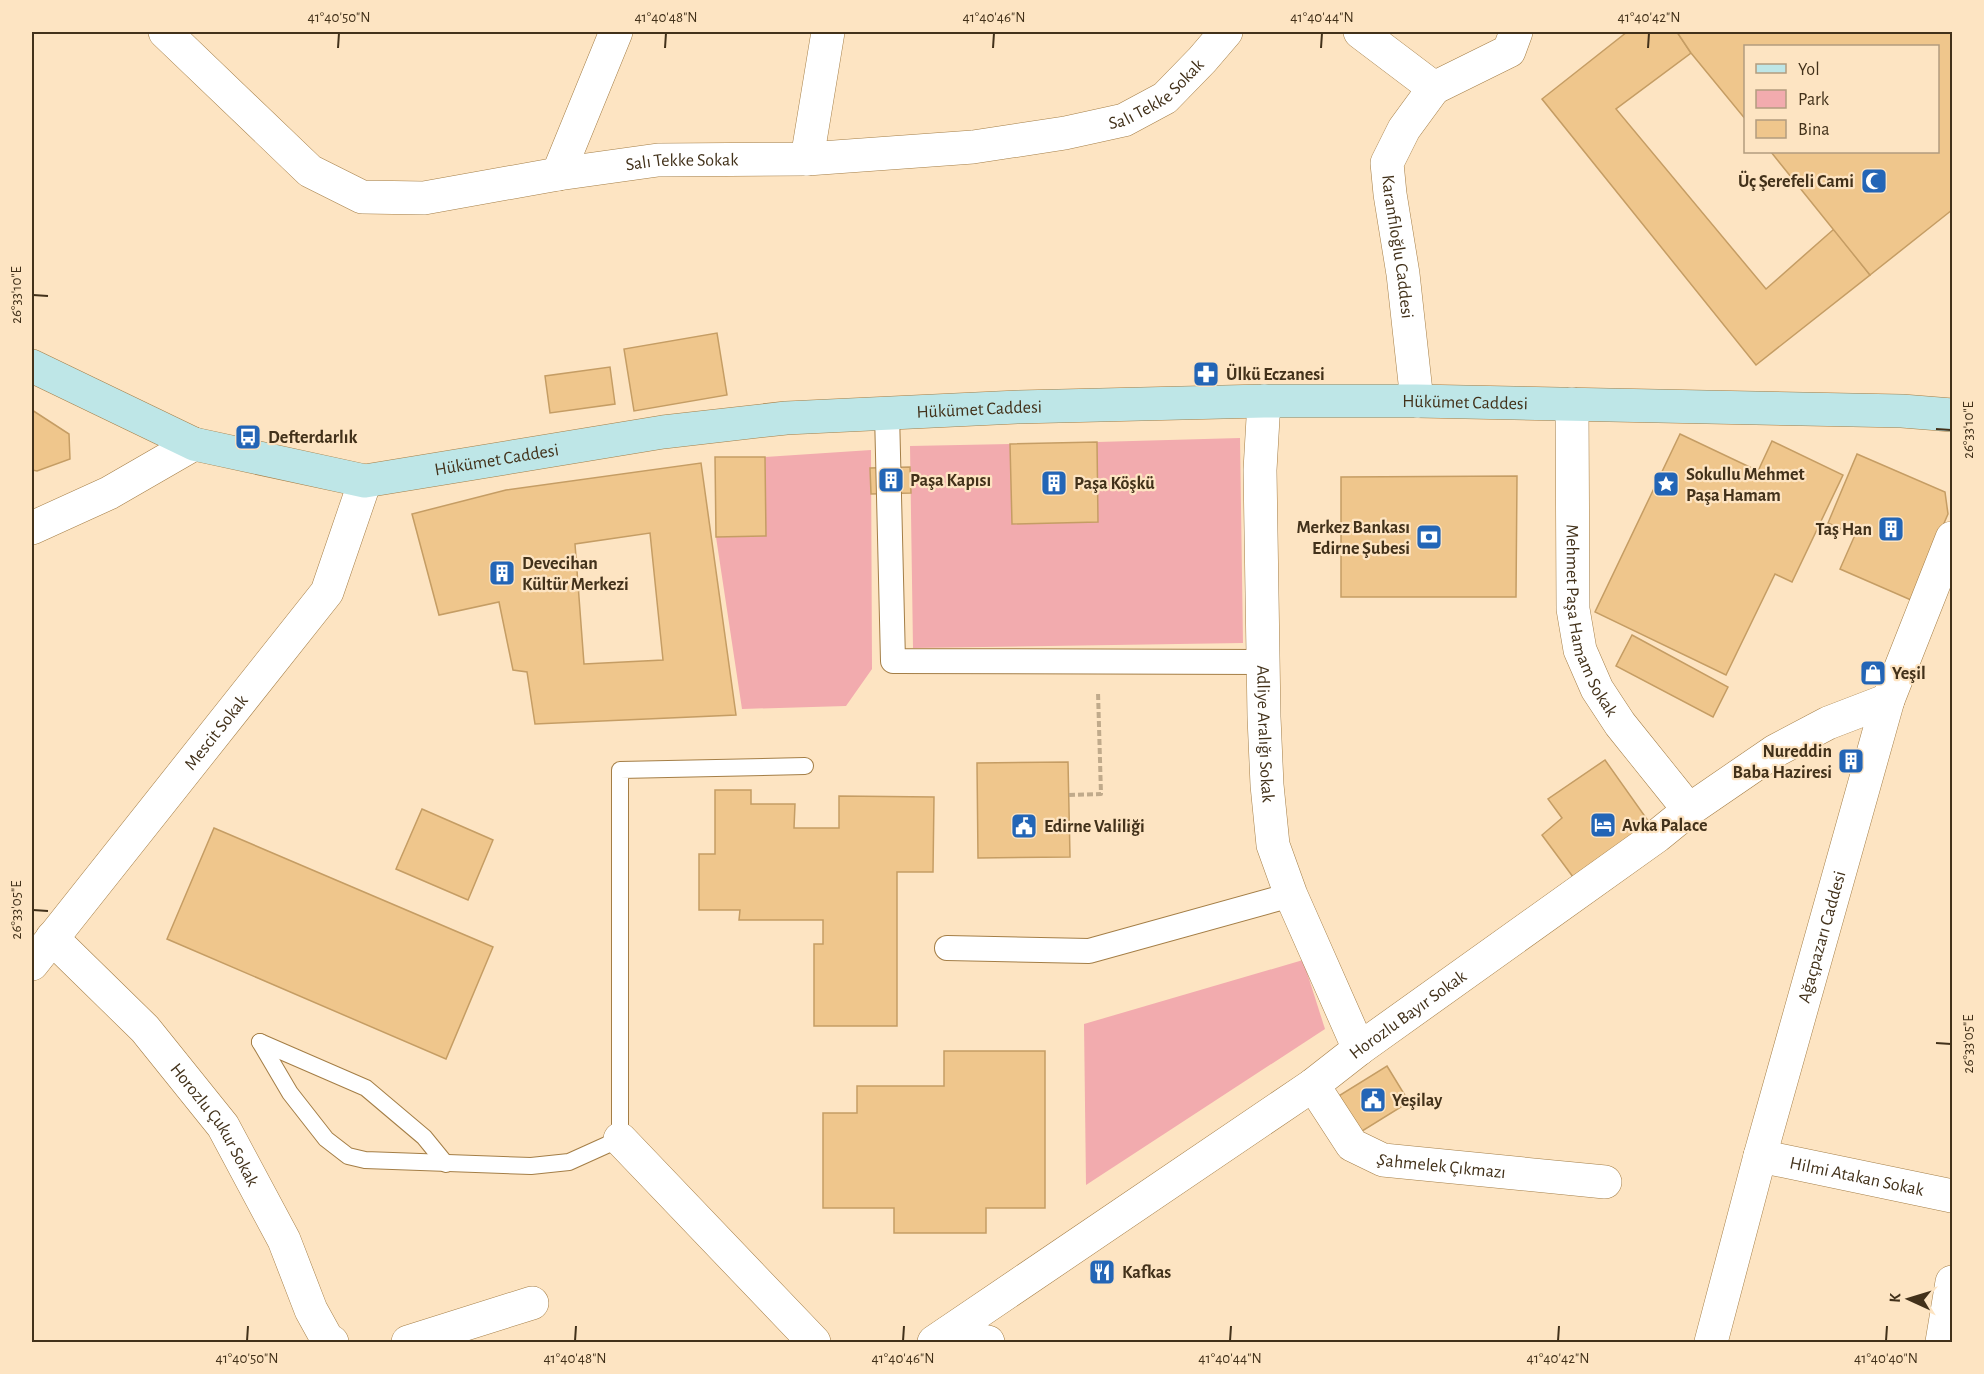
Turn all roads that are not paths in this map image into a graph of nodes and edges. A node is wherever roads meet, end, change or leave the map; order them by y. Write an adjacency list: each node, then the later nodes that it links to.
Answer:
1 (165, 32): 9 (street, Salı Tekke Sokak)
2 (616, 32): 9 (street)
3 (828, 32): 8 (street)
4 (1226, 32): 8 (street, Salı Tekke Sokak)
5 (1360, 32): 7 (street)
6 (1516, 32): 7 (street)
7 (1434, 88): 12 (street, Karanfiloğlu Caddesi)
8 (807, 159): 9 (street, Salı Tekke Sokak)
9 (558, 174)
10 (32, 366): 16 (main road, Hükümet Caddesi)
11 (1264, 401): 12 (main road, Hükümet Caddesi); 14 (main road, Hükümet Caddesi); 20 (street, Adliye Aralığı Sokak)
12 (1417, 401): 13 (main road, Hükümet Caddesi)
13 (1572, 404): 15 (main road, Hükümet Caddesi); 23 (street, Mehmet Paşa Hamam Sokak)
14 (887, 413): 17 (main road, Hükümet Caddesi); 20 (street)
15 (1953, 415)
16 (194, 444): 17 (main road, Hükümet Caddesi); 18 (street)
17 (365, 481): 25 (street, Mescit Sokak)
18 (32, 528)
19 (1953, 538): 21 (street, Ağaçpazarı Caddesi)
20 (1263, 662): 24 (street, Adliye Aralığı Sokak)
21 (1888, 700): 23 (street, Horozlu Bayır Sokak); 31 (street, Ağaçpazarı Caddesi)
22 (805, 766): 30 (lane)
23 (1689, 810): 28 (street, Horozlu Bayır Sokak)
24 (1292, 895): 26 (street); 28 (street, Adliye Aralığı Sokak)
25 (52, 938): 27 (street, Mescit Sokak); 39 (street, Horozlu Çukur Sokak)
26 (947, 948)
27 (32, 964)
28 (1359, 1049): 29 (street, Horozlu Bayır Sokak)
29 (1313, 1085): 33 (street, Şahmelek Çıkmazı); 38 (street, Horozlu Bayır Sokak)
30 (620, 1139): 32 (lane); 41 (street)
31 (1760, 1156): 34 (street, Hilmi Atakan Sokak); 43 (street, Ağaçpazarı Caddesi)
32 (446, 1164): 32 (lane)
33 (1605, 1182)
34 (1953, 1196)
35 (1953, 1282): 44 (street)
36 (532, 1303): 37 (street)
37 (482, 1332): 40 (street)
38 (941, 1338): 42 (street)
39 (332, 1342)
40 (408, 1342)
41 (814, 1342)
42 (988, 1342)
43 (1711, 1342)
44 (1942, 1342)

